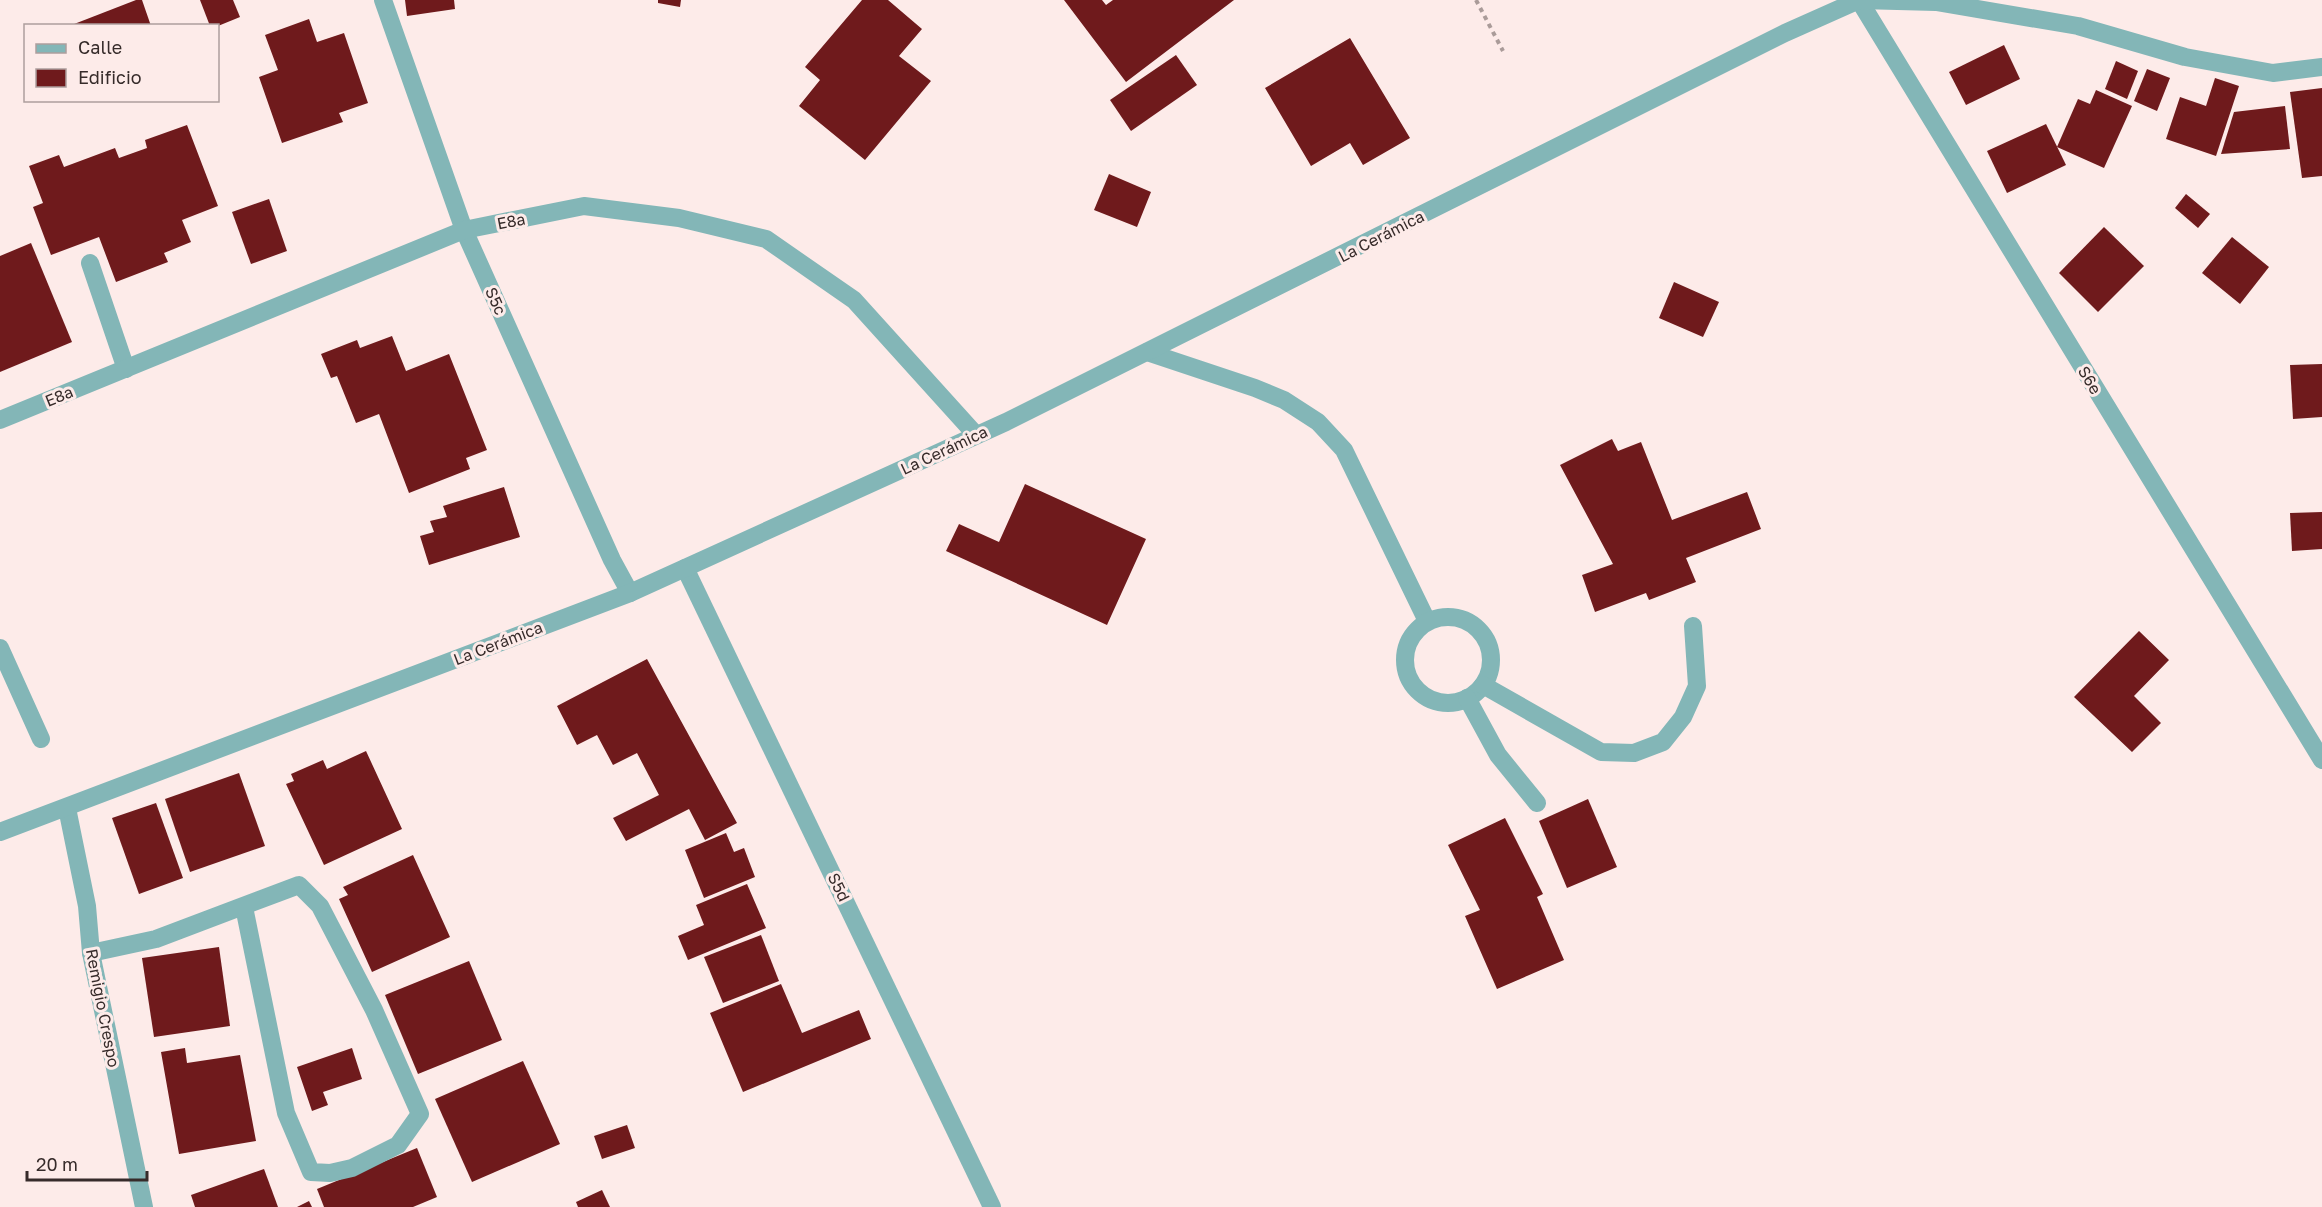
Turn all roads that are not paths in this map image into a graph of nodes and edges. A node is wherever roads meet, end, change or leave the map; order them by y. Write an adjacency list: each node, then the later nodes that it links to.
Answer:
1 (383, 0): 4 (street, S5c)
2 (1859, 0): 3 (street); 6 (street, La Cerámica); 18 (street, S6e)
3 (2322, 67)
4 (464, 230): 7 (street, E8a); 9 (street, E8a); 11 (street, S5c)
5 (90, 263): 7 (street)
6 (1147, 352): 9 (street, La Cerámica); 12 (street)
7 (126, 369): 8 (street, E8a)
8 (0, 420)
9 (976, 435): 10 (street, La Cerámica)
10 (685, 568): 11 (street, La Cerámica); 25 (street, S5d)
11 (630, 592): 20 (street, La Cerámica)
12 (1427, 621): 15 (street); 16 (street)
13 (1693, 626): 15 (street)
14 (0, 648): 17 (street)
15 (1483, 685): 16 (street)
16 (1467, 698): 19 (street)
17 (41, 739)
18 (2322, 760)
19 (1537, 803)
20 (67, 808): 21 (street, La Cerámica); 23 (street, Remigio Crespo)
21 (0, 832)
22 (244, 908): 22 (street); 23 (street)
23 (91, 953): 24 (street, Remigio Crespo)
24 (144, 1207)
25 (992, 1207)

